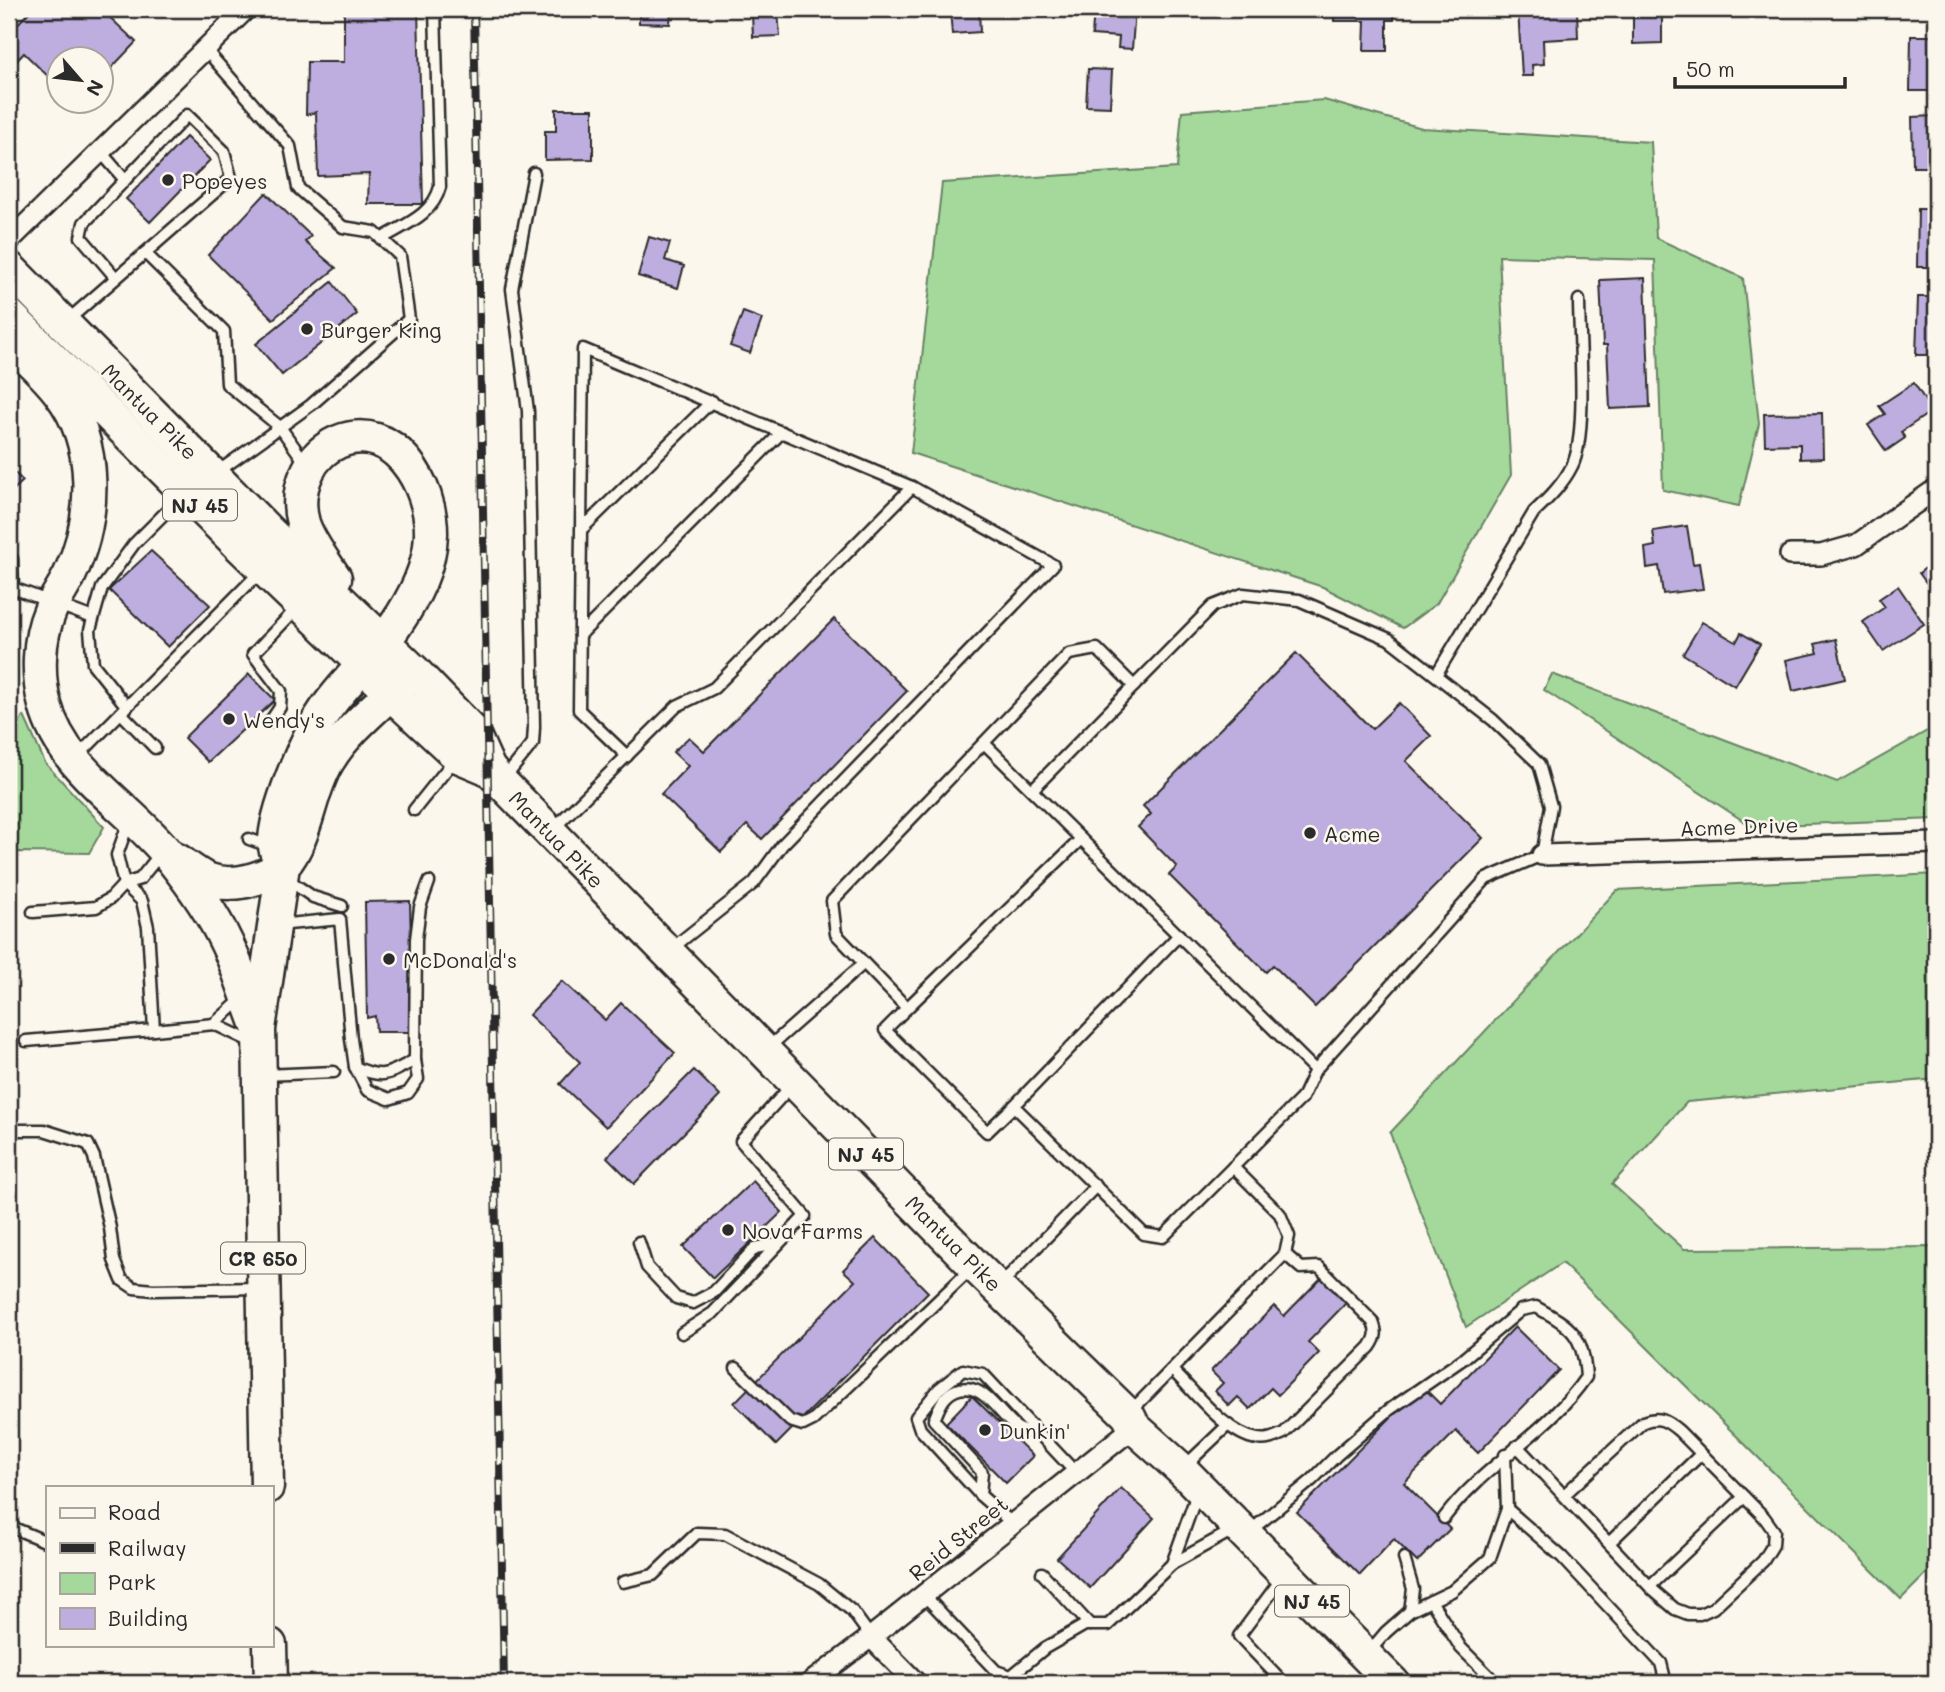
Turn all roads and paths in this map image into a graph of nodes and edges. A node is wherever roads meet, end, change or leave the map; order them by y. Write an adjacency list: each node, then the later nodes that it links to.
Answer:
1 (246, 9): 3 (street)
2 (435, 9): 7 (lane)
3 (205, 49): 4 (street); 7 (lane)
4 (100, 151): 6 (lane); 8 (street)
5 (534, 173): 44 (lane)
6 (125, 180): 9 (lane); 11 (lane)
7 (382, 239): 17 (lane)
8 (9, 241)
9 (145, 253): 11 (lane); 17 (lane)
10 (9, 268): 14 (main road, Mantua Pike / NJ 45)
11 (116, 278): 14 (lane)
12 (1579, 300): 34 (lane)
13 (9, 315): 20 (main road, Mantua Pike / NJ 45)
14 (64, 324): 20 (main road, Mantua Pike / NJ 45)
15 (16, 352): 27 (main road)
16 (712, 401): 18 (lane); 23 (lane); 23 (lane)
17 (280, 427): 19 (lane); 20 (lane)
18 (782, 432): 21 (lane); 31 (lane)
19 (309, 468): 29 (main road); 32 (main road)
20 (200, 483): 26 (main road, Mantua Pike / NJ 45); 29 (main road, Mantua Pike / NJ 45); 30 (lane)
21 (912, 487): 41 (lane); 60 (lane)
22 (1936, 489): 24 (street)
23 (583, 528): 31 (lane)
24 (1790, 555)
25 (12, 559): 27 (lane)
26 (264, 568): 28 (main road, Mantua Pike / NJ 45); 37 (lane)
27 (54, 603): 30 (lane); 43 (main road)
28 (300, 604): 32 (main road, Mantua Pike / NJ 45); 38 (lane)
29 (361, 617): 32 (main road, Mantua Pike / NJ 45)
30 (93, 618): 37 (lane)
31 (580, 635): 41 (lane)
32 (373, 653): 33 (main road, Mantua Pike / NJ 45); 36 (main road, Mantua Pike / NJ 45); 53 (main road, CR 650)
33 (414, 671): 36 (main road, CR 650); 44 (main road, Mantua Pike / NJ 45)
34 (1436, 675): 35 (lane); 52 (lane)
35 (1134, 686): 39 (lane); 45 (lane)
36 (391, 694): 42 (main road, Mantua Pike / NJ 45); 53 (main road, CR 650)
37 (124, 710): 40 (lane); 43 (lane)
38 (270, 722)
39 (984, 743): 45 (lane); 61 (lane)
40 (155, 748)
41 (627, 755): 48 (lane)
42 (458, 756): 44 (main road, Mantua Pike / NJ 45); 46 (lane)
43 (74, 761): 47 (main road)
44 (495, 776): 48 (main road, Mantua Pike / NJ 45)
45 (1032, 790): 49 (lane)
46 (414, 810)
47 (131, 818): 51 (main road); 55 (lane)
48 (550, 832): 60 (main road, Mantua Pike / NJ 45)
49 (1082, 839): 59 (lane); 63 (lane)
50 (1936, 843): 52 (street, Acme Drive)
51 (167, 853): 53 (main road); 55 (lane); 62 (main road)
52 (1542, 855): 71 (lane)
53 (272, 857): 56 (lane); 58 (main road, CR 650)
54 (429, 882): 69 (lane)
55 (124, 884): 57 (lane); 65 (lane)
56 (342, 906)
57 (33, 912)
58 (274, 925): 67 (main road, CR 650); 70 (lane)
59 (1179, 935): 71 (lane); 74 (lane)
60 (667, 951): 68 (main road, Mantua Pike / NJ 45)
61 (863, 964): 63 (lane); 68 (lane)
62 (246, 995): 64 (lane); 67 (main road)
63 (907, 1008): 74 (lane)
64 (214, 1024): 65 (lane); 67 (lane)
65 (154, 1030): 66 (lane)
66 (26, 1041)
67 (259, 1050): 72 (lane); 82 (main road, CR 650)
68 (765, 1051): 73 (main road, Mantua Pike / NJ 45)
69 (415, 1060): 70 (lane); 70 (lane)
70 (355, 1067)
71 (1315, 1070): 76 (lane)
72 (334, 1072)
73 (795, 1082): 79 (lane); 81 (main road, Mantua Pike / NJ 45)
74 (1014, 1106): 77 (lane)
75 (9, 1130): 82 (lane)
76 (1233, 1167): 77 (lane); 80 (lane)
77 (1096, 1186): 83 (lane)
78 (639, 1242): 79 (lane)
79 (778, 1244): 84 (lane)
80 (1285, 1254): 86 (lane); 88 (lane)
81 (974, 1265): 83 (main road, Mantua Pike / NJ 45); 85 (lane)
82 (263, 1288): 95 (main road, CR 650)
83 (998, 1288): 87 (main road, Mantua Pike / NJ 45)
84 (682, 1333)
85 (736, 1368)
86 (1172, 1370): 87 (lane); 88 (lane)
87 (1131, 1421): 93 (street, Reid Street); 94 (main road, Mantua Pike / NJ 45)
88 (1228, 1425): 94 (lane)
89 (1038, 1434): 93 (lane); 96 (lane); 96 (lane)
90 (1517, 1447): 92 (lane); 97 (lane); 103 (lane)
91 (1702, 1454): 97 (lane); 98 (lane); 105 (lane)
92 (1505, 1455): 99 (lane); 100 (lane)
93 (1076, 1473): 101 (street, Reid Street)
94 (1190, 1479): 103 (main road, Mantua Pike / NJ 45); 107 (lane)
95 (267, 1486)
96 (980, 1495): 101 (lane)
97 (1564, 1495): 105 (lane)
98 (1744, 1497): 111 (lane); 111 (lane)
99 (1507, 1509): 113 (lane); 125 (lane)
100 (1444, 1518)
101 (1013, 1524): 112 (street, Reid Street)
102 (9, 1525): 104 (lane)
103 (1242, 1531): 107 (lane); 109 (main road, Mantua Pike / NJ 45)
104 (46, 1542)
105 (1609, 1543): 111 (lane)
106 (1404, 1558): 114 (lane)
107 (1172, 1564): 115 (lane)
108 (1042, 1573): 115 (lane)
109 (1285, 1574): 118 (main road, Mantua Pike / NJ 45); 122 (lane)
110 (623, 1582): 116 (lane)
111 (1650, 1586)
112 (924, 1595): 115 (lane); 116 (street, Reid Street)
113 (1431, 1601): 114 (lane); 124 (lane)
114 (1410, 1611): 118 (lane)
115 (1090, 1625)
116 (871, 1637): 120 (street, Reid Street); 121 (street)
117 (270, 1646): 119 (main road)
118 (1366, 1656): 123 (main road, Mantua Pike / NJ 45)
119 (271, 1683)
120 (810, 1683)
121 (916, 1683)
122 (1284, 1683)
123 (1393, 1683)
124 (1496, 1683)
125 (1660, 1683)

